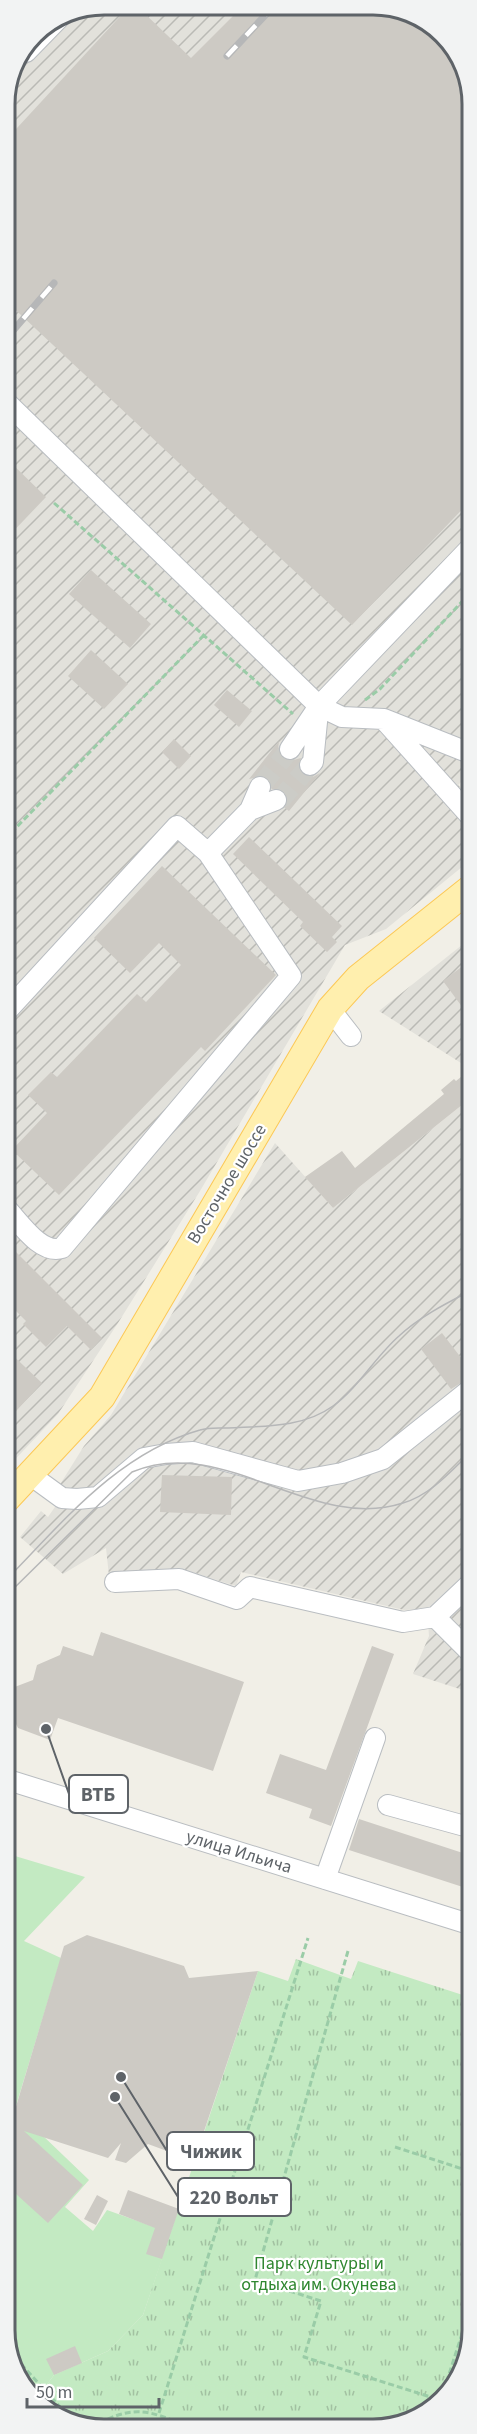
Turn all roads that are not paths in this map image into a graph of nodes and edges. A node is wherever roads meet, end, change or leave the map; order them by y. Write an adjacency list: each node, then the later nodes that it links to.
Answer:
1 (15, 411): 3 (street)
2 (462, 556): 3 (street)
3 (319, 706): 4 (street); 5 (street); 7 (street)
4 (384, 719): 6 (street); 10 (street)
5 (290, 749)
6 (462, 750)
7 (310, 765)
8 (260, 787): 11 (street)
9 (276, 800): 11 (street)
10 (462, 807)
11 (250, 810): 12 (street)
12 (208, 853): 14 (street); 17 (street)
13 (462, 895): 15 (main road, Восточное шоссе)
14 (15, 1002)
15 (330, 1010): 16 (street); 19 (main road, Восточное шоссе)
16 (351, 1036)
17 (15, 1217)
18 (462, 1396): 19 (street)
19 (29, 1474): 20 (main road, Восточное шоссе)
20 (15, 1490)
21 (115, 1582): 23 (street)
22 (462, 1591): 23 (street)
23 (435, 1617): 24 (street)
24 (462, 1644)
25 (375, 1738): 29 (street)
26 (15, 1782): 29 (street, улица Ильича)
27 (388, 1805): 28 (street)
28 (462, 1825)
29 (325, 1879): 30 (street, улица Ильича)
30 (462, 1922)

